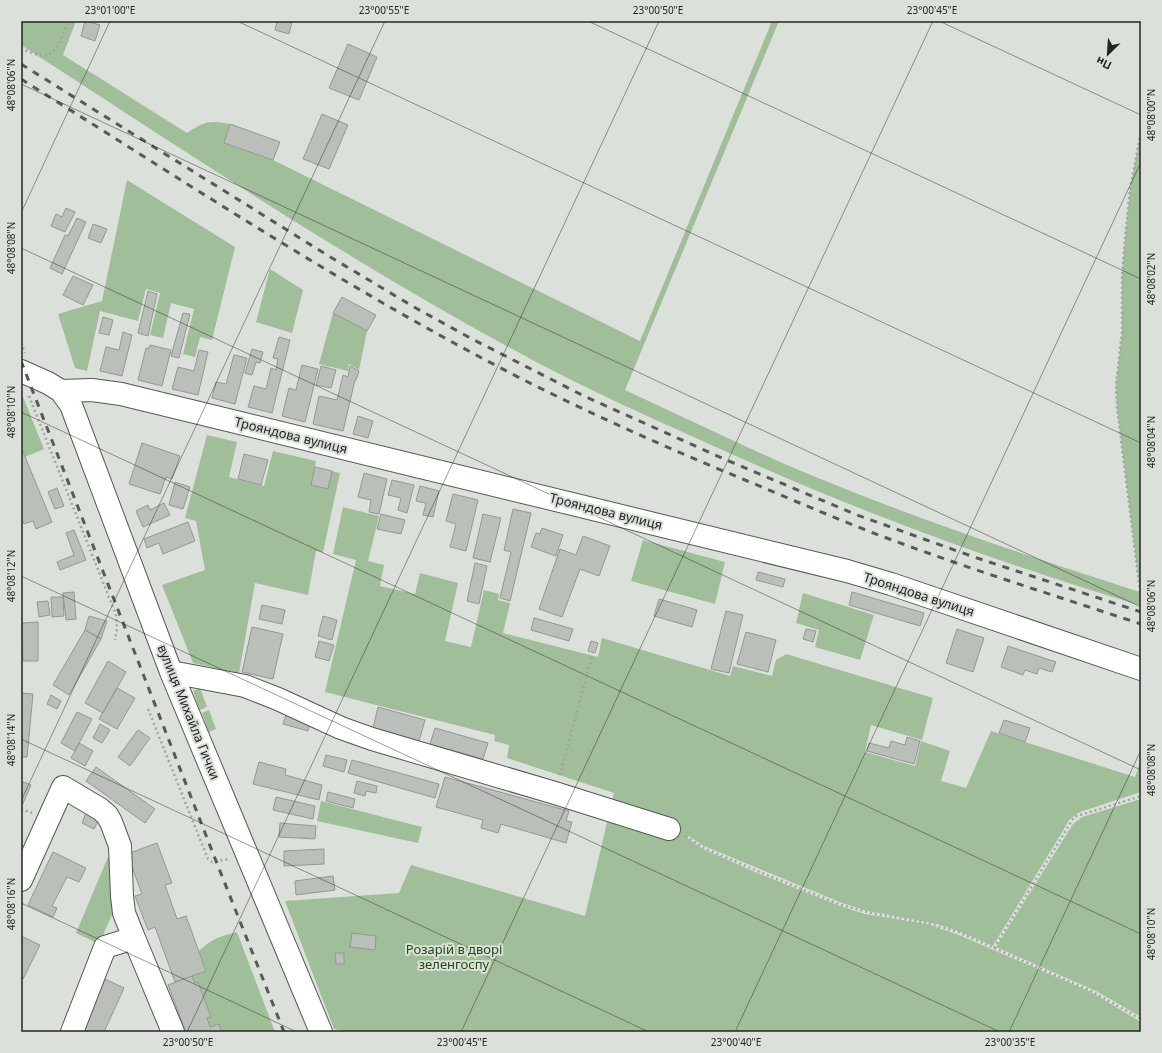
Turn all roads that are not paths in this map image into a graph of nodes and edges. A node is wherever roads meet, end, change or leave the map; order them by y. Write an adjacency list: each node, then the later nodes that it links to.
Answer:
1 (24, 380): 2 (street)
2 (61, 391): 3 (street, Трояндова вулиця); 4 (street, вулиця Михайла Гички)
3 (1141, 669)
4 (171, 672): 5 (street); 10 (street, вулиця Михайла Гички)
5 (669, 829)
6 (21, 880): 7 (street)
7 (134, 938): 8 (street); 9 (street)
8 (72, 1032)
9 (173, 1032)
10 (321, 1032)

